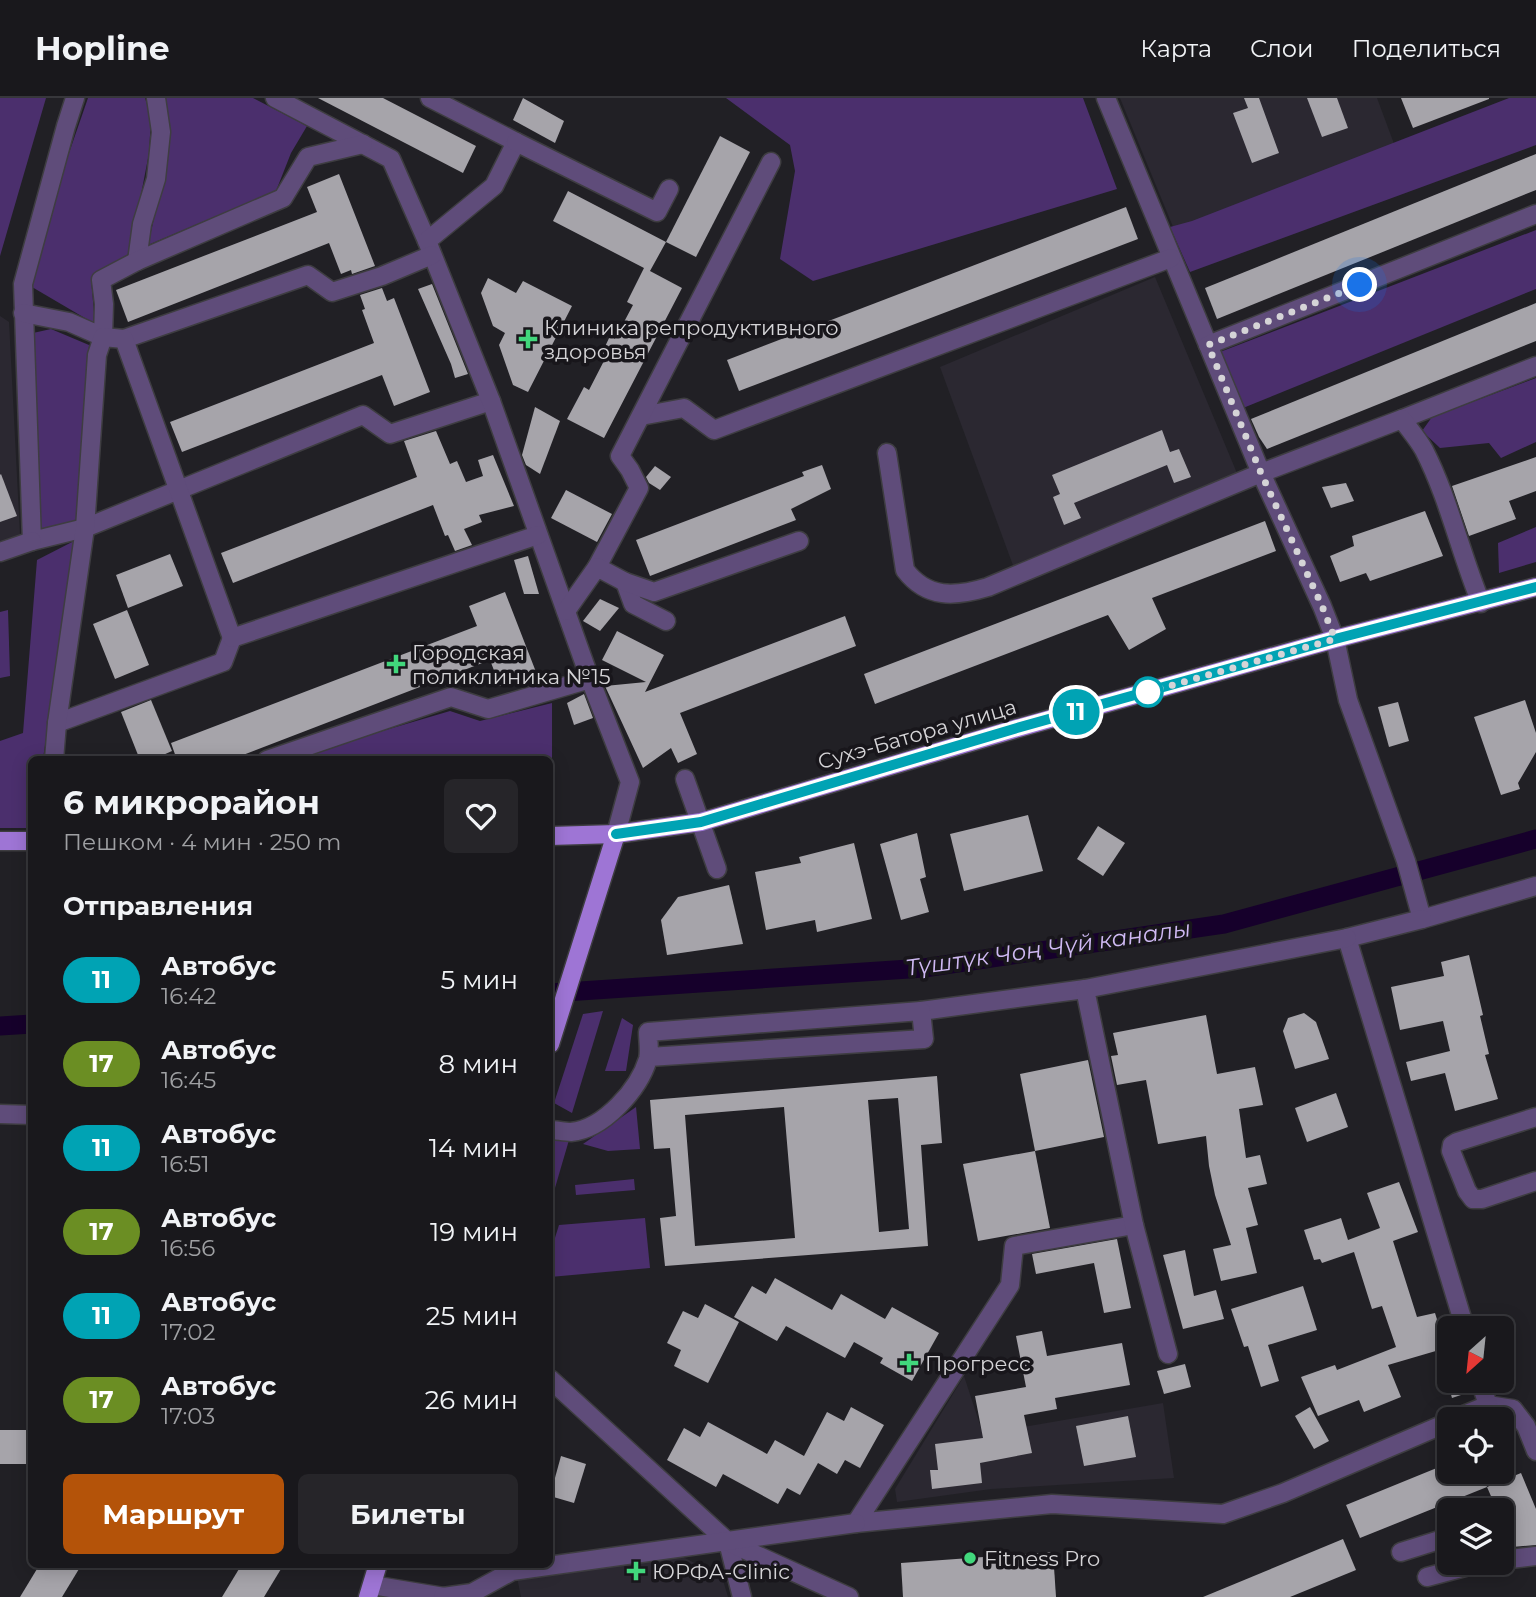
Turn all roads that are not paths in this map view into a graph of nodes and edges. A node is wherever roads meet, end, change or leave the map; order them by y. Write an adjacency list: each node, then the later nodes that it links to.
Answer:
1 (75, 98): 14 (street)
2 (156, 98): 13 (street)
3 (275, 98): 7 (street)
4 (430, 98): 6 (street)
5 (1106, 98): 12 (street)
6 (516, 142): 9 (street); 11 (street)
7 (363, 144): 11 (street); 13 (street)
8 (771, 162): 20 (street)
9 (669, 189)
10 (1536, 214): 17 (street)
11 (429, 248): 16 (street); 19 (street)
12 (1171, 258): 17 (street); 20 (street)
13 (137, 261): 15 (street)
14 (23, 313): 15 (street); 27 (street)
15 (103, 337): 16 (street); 25 (street)
16 (124, 339): 24 (street)
17 (1208, 345): 23 (street)
18 (1536, 366): 21 (street)
19 (491, 401): 24 (street); 26 (street)
20 (641, 416): 30 (street)
21 (1402, 419): 23 (street); 33 (street)
22 (887, 453): 23 (street)
23 (1261, 473): 37 (street)
24 (177, 489): 25 (street); 36 (street)
25 (85, 528): 27 (street); 39 (street)
26 (538, 535): 34 (street); 36 (street)
27 (32, 541): 29 (street)
28 (799, 541): 31 (street)
29 (0, 552)
30 (597, 567): 31 (street); 34 (street)
31 (625, 582): 35 (street)
32 (1536, 587): 33 (main road, Сухэ-Батора улица)
33 (1481, 603): 37 (main road, Сухэ-Батора улица)
34 (566, 611): 38 (street)
35 (666, 621)
36 (232, 638): 39 (street)
37 (1335, 639): 43 (main road, Сухэ-Батора улица); 50 (street)
38 (590, 679): 41 (street); 44 (street)
39 (57, 723): 40 (street)
40 (54, 756)
41 (279, 756)
42 (685, 779): 43 (street)
43 (701, 822): 44 (main road, Сухэ-Батора улица); 48 (street)
44 (616, 834): 45 (main road, Сухэ-Батора улица); 54 (main road)
45 (553, 836)
46 (0, 841): 47 (main road)
47 (28, 841)
48 (717, 869)
49 (1536, 886): 50 (street)
50 (1422, 919): 51 (street)
51 (1347, 938): 52 (street); 62 (street)
52 (1085, 989): 53 (street); 61 (street)
53 (921, 1011): 55 (street); 55 (street)
54 (553, 1035)
55 (649, 1057): 59 (street)
56 (0, 1115): 57 (street)
57 (28, 1115)
58 (1536, 1117): 60 (street)
59 (553, 1130)
60 (1536, 1181)
61 (1134, 1225): 63 (street); 70 (street)
62 (1461, 1316)
63 (1168, 1354)
64 (553, 1382): 72 (street)
65 (1484, 1393): 66 (street)
66 (1488, 1405): 67 (street); 69 (street)
67 (1483, 1407)
68 (1437, 1427): 70 (street)
69 (1536, 1451)
70 (856, 1523): 72 (street)
71 (1437, 1541): 73 (street)
72 (728, 1542): 76 (street); 83 (street); 84 (street)
73 (1401, 1552)
74 (1536, 1556): 75 (street)
75 (1514, 1559)
76 (553, 1565)
77 (377, 1568): 81 (main road)
78 (527, 1568): 82 (street)
79 (1437, 1574): 80 (street)
80 (1427, 1577)
81 (370, 1591): 82 (street)
82 (444, 1597)
83 (742, 1597)
84 (849, 1597)

